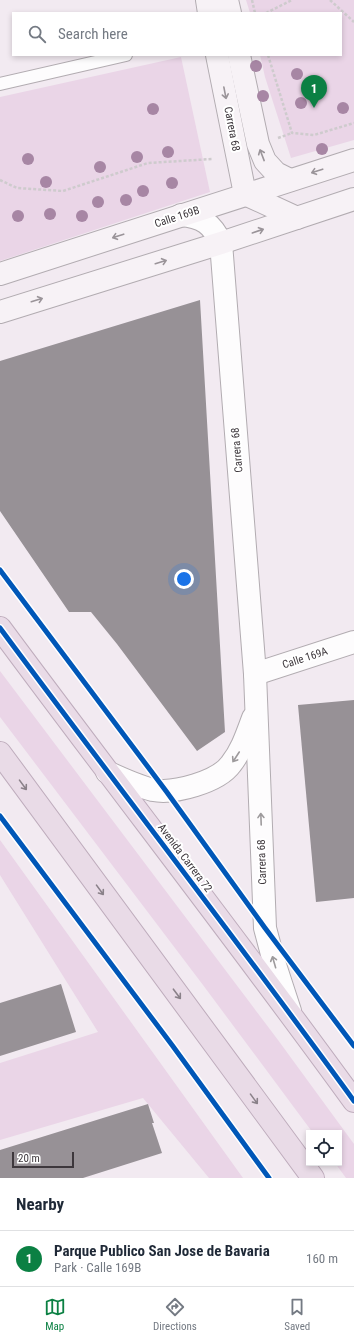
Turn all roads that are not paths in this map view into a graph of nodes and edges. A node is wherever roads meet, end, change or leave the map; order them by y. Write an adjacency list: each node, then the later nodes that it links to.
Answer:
1 (207, 0): 3 (main road)
2 (227, 0): 4 (main road)
3 (209, 12)
4 (230, 12)
5 (122, 56): 8 (lane)
6 (217, 56): 11 (main road, Carrera 68, one-way to 11)
7 (239, 56): 10 (main road, Carrera 68, one-way to 7)
8 (0, 84)
9 (354, 160): 10 (main road, Calle 169B, one-way to 10)
10 (290, 180): 11 (main road, Calle 169B)
11 (244, 194): 13 (main road, Calle 169B); 14 (main road)
12 (354, 199): 14 (main road)
13 (181, 215): 15 (street, Carrera 68); 16 (main road, Calle 169B, one-way to 16)
14 (297, 218): 15 (main road, one-way to 14)
15 (220, 243): 17 (main road, one-way to 15); 20 (street, Carrera 68)
16 (0, 274)
17 (0, 312)
18 (0, 628): 23 (highway, Avenida Carrera 72)
19 (354, 642): 20 (street, Calle 169A)
20 (255, 674): 21 (street, Carrera 68)
21 (256, 709): 23 (street, Carrera 68, one-way to 23); 24 (street, Carrera 68, one-way to 21)
22 (0, 753): 26 (highway, one-way to 26)
23 (107, 772): 24 (highway, Avenida Carrera 72)
24 (290, 1012): 25 (highway, Avenida Carrera 72)
25 (354, 1101)
26 (313, 1178)

